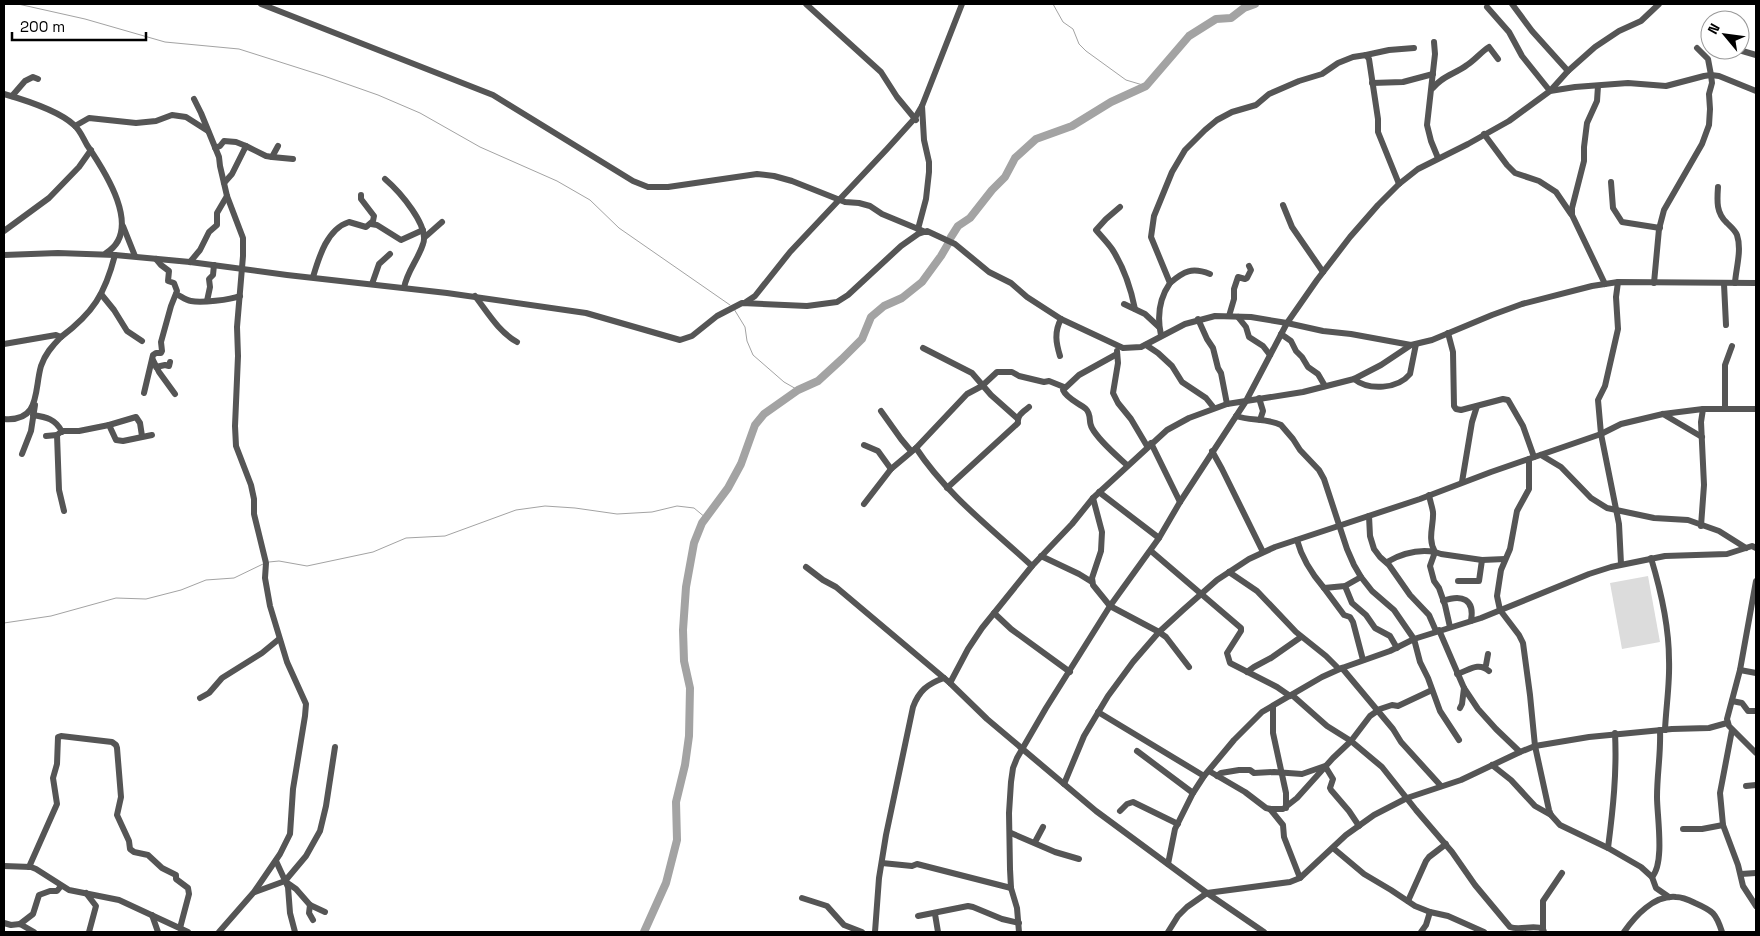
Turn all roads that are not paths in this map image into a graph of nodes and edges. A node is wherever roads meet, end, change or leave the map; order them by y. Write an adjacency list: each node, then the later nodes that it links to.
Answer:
1 (261, 4): 44 (street)
2 (806, 4): 25 (street)
3 (962, 4): 24 (street)
4 (1512, 4): 12 (street)
5 (1659, 4): 12 (street)
6 (1486, 7): 19 (street)
7 (1434, 42): 13 (street)
8 (1414, 48): 10 (street)
9 (1697, 48): 14 (street)
10 (1366, 55): 16 (street); 69 (street)
11 (1498, 59): 18 (street)
12 (1568, 71): 19 (street)
13 (1433, 74): 16 (street); 18 (street)
14 (1711, 75): 17 (street); 20 (street); 51 (street)
15 (38, 79): 22 (street)
16 (1372, 83): 40 (street)
17 (1598, 86): 19 (street); 47 (street)
18 (1432, 89): 35 (street)
19 (1550, 91): 29 (street)
20 (1756, 91)
21 (4, 94): 22 (street)
22 (12, 96): 26 (street)
23 (194, 99): 28 (street)
24 (922, 106): 25 (street); 27 (street)
25 (914, 118): 27 (street); 44 (street)
26 (75, 126): 28 (street); 33 (street)
27 (922, 128): 52 (street)
28 (208, 132): 32 (street)
29 (1484, 134): 35 (street); 47 (street)
30 (246, 146): 32 (street); 34 (street); 39 (street)
31 (278, 146): 34 (street)
32 (214, 148): 39 (street)
33 (91, 150): 50 (street); 53 (street)
34 (272, 157): 36 (street)
35 (1438, 158): 40 (street)
36 (292, 159)
37 (385, 179): 54 (street)
38 (1611, 182): 51 (street)
39 (224, 183): 43 (street)
40 (1399, 184): 65 (street)
41 (1718, 186): 71 (street)
42 (361, 195): 49 (street)
43 (227, 196): 61 (street); 64 (street)
44 (840, 200): 52 (street); 82 (street)
45 (1283, 205): 65 (street)
46 (1120, 207): 84 (street)
47 (1572, 215): 74 (street)
48 (442, 222): 54 (street)
49 (371, 224): 54 (street); 67 (street)
50 (122, 225): 55 (street); 59 (street)
51 (1660, 228): 70 (street)
52 (920, 230): 82 (street); 87 (street)
53 (4, 231)
54 (424, 233): 76 (street)
55 (105, 254): 57 (street); 58 (street)
56 (390, 254): 73 (street)
57 (4, 255)
58 (116, 255): 59 (street); 77 (street)
59 (135, 256): 60 (street)
60 (156, 258): 61 (street); 78 (street)
61 (190, 262): 62 (street)
62 (214, 265): 64 (street); 81 (street)
63 (1249, 266): 85 (street)
64 (241, 268): 67 (street); 79 (street)
65 (1323, 272): 89 (street)
66 (1210, 274): 69 (street)
67 (313, 277): 73 (street)
68 (1618, 282): 70 (street); 74 (street); 137 (street)
69 (1170, 283): 91 (street)
70 (1654, 283): 75 (street)
71 (1735, 283): 72 (street); 75 (street)
72 (1756, 283)
73 (372, 284): 76 (street)
74 (1605, 284): 92 (street)
75 (1724, 284): 90 (street)
76 (404, 288): 80 (street)
77 (101, 294): 95 (street); 97 (street)
78 (176, 294): 81 (street); 109 (street)
79 (240, 296): 81 (street); 194 (street)
80 (475, 296): 82 (street); 98 (street)
81 (206, 301)
82 (746, 302)
83 (1124, 304): 84 (street)
84 (1135, 309): 91 (street)
85 (1229, 316): 86 (street); 88 (street)
86 (1238, 317): 89 (street); 107 (street)
87 (1061, 319): 100 (street); 108 (street)
88 (1198, 320): 94 (street); 121 (street)
89 (1287, 323): 93 (street); 102 (street)
90 (1726, 325)
91 (1159, 327): 94 (street)
92 (1448, 333): 102 (street); 122 (street)
93 (1281, 334): 107 (street); 114 (street)
94 (1161, 335): 101 (street)
95 (60, 336): 96 (street); 105 (street)
96 (44, 338): 99 (street); 105 (street)
97 (142, 341)
98 (517, 342)
99 (4, 344)
100 (1115, 345): 101 (street); 106 (street)
101 (1146, 345): 124 (street)
102 (1414, 345): 112 (street); 112 (street)
103 (1732, 346): 125 (street)
104 (923, 348): 113 (street)
105 (50, 349): 119 (street)
106 (1117, 354): 115 (street); 143 (street)
107 (1270, 354): 120 (street)
108 (1060, 356)
109 (153, 360): 111 (street); 116 (street)
110 (170, 362): 111 (street)
111 (156, 367): 117 (street)
112 (1354, 379): 114 (street)
113 (982, 386): 115 (street); 132 (street); 144 (street)
114 (1325, 386): 118 (street)
115 (1064, 387): 148 (street)
116 (144, 393)
117 (174, 394)
118 (1258, 398): 120 (street); 134 (street)
119 (36, 399): 130 (street); 133 (street)
120 (1246, 401): 121 (street); 131 (street)
121 (1227, 404): 124 (street)
122 (1477, 406): 147 (street); 150 (street)
123 (1029, 407): 132 (street)
124 (1214, 408): 143 (street)
125 (1725, 408): 126 (street); 127 (street)
126 (1703, 409): 129 (street); 141 (street)
127 (1756, 409)
128 (881, 411): 144 (street)
129 (1663, 414): 137 (street); 141 (street)
130 (33, 415): 136 (street); 146 (street)
131 (1236, 416): 134 (street); 145 (street)
132 (1018, 418): 151 (street)
133 (4, 419)
134 (1260, 420): 160 (street)
135 (109, 425): 136 (street); 140 (street); 140 (street)
136 (59, 433): 139 (street); 157 (street)
137 (1601, 434): 147 (street); 158 (street)
138 (152, 435): 140 (street)
139 (46, 436)
140 (142, 436)
141 (1702, 437): 161 (street)
142 (864, 445): 149 (street)
143 (1149, 445): 148 (street); 155 (street)
144 (914, 450): 149 (street); 151 (street)
145 (1212, 451): 155 (street); 167 (street)
146 (22, 454)
147 (1535, 457): 150 (street); 158 (street); 171 (street)
148 (1127, 465): 152 (street)
149 (891, 469): 156 (street)
150 (1462, 482): 153 (street)
151 (947, 488): 175 (street)
152 (1099, 492): 154 (street); 162 (street)
153 (1429, 495): 159 (street); 168 (street)
154 (1093, 498): 169 (street); 180 (street)
155 (1180, 502): 162 (street)
156 (864, 504)
157 (64, 511)
158 (1616, 511): 161 (street); 174 (street)
159 (1369, 516): 160 (street); 173 (street)
160 (1340, 526): 163 (street); 178 (street)
161 (1701, 526): 165 (street)
162 (1159, 538): 166 (street)
163 (1297, 540): 167 (street); 183 (street)
164 (1756, 546): 165 (street)
165 (1746, 548): 170 (street)
166 (1151, 551): 184 (street); 186 (street)
167 (1263, 552): 177 (street)
168 (1435, 552): 172 (street); 173 (street); 185 (street)
169 (1041, 556): 175 (street); 180 (street)
170 (1651, 558): 174 (street); 219 (street)
171 (1505, 559): 172 (street); 187 (street)
172 (1482, 560): 179 (street)
173 (1387, 562): 191 (street)
174 (1621, 564): 187 (street)
175 (1032, 566): 188 (street)
176 (806, 567): 206 (street)
177 (1228, 572): 184 (street); 193 (street)
178 (1361, 577): 182 (street); 195 (street)
179 (1458, 581)
180 (1092, 582): 186 (street)
181 (1756, 582): 201 (street)
182 (1345, 586): 183 (street); 196 (street)
183 (1324, 588): 198 (street)
184 (1201, 593): 192 (street); 203 (street)
185 (1443, 601): 189 (street); 190 (street)
186 (1110, 606): 192 (street); 202 (street)
187 (1500, 610): 189 (street); 224 (street)
188 (994, 613): 202 (street); 207 (street)
189 (1471, 621): 190 (street)
190 (1450, 627): 191 (street)
191 (1437, 631): 195 (street); 205 (street)
192 (1159, 632): 199 (street); 217 (street)
193 (1301, 637): 200 (street); 203 (street)
194 (279, 639): 211 (street); 256 (street)
195 (1414, 639): 196 (street); 209 (street)
196 (1397, 648): 198 (street)
197 (1488, 654): 205 (street)
198 (1363, 660): 200 (street)
199 (1189, 667)
200 (1341, 668): 210 (street); 215 (street)
201 (1740, 670): 204 (street); 212 (street)
202 (1070, 672): 226 (street)
203 (1247, 672): 210 (street)
204 (1756, 673)
205 (1457, 674): 208 (street)
206 (944, 678): 207 (street); 257 (street)
207 (950, 683): 226 (street)
208 (1464, 688): 214 (street); 228 (street)
209 (1432, 690): 215 (street); 222 (street)
210 (1291, 696): 213 (street); 223 (street)
211 (200, 698)
212 (1732, 701): 216 (street); 218 (street)
213 (1273, 706): 232 (street); 233 (street)
214 (1460, 708)
215 (1378, 710): 223 (street); 237 (street)
216 (1756, 711)
217 (1098, 712): 232 (street); 235 (street)
218 (1727, 723): 219 (street); 220 (street)
219 (1662, 730): 221 (street); 264 (street)
220 (1732, 730): 229 (street); 246 (street)
221 (1615, 733): 224 (street); 254 (street)
222 (1458, 740)
223 (1351, 742): 231 (street); 240 (street)
224 (1535, 746): 228 (street); 244 (street)
225 (335, 747): 266 (street)
226 (1023, 749): 235 (street); 250 (street)
227 (1137, 751): 239 (street)
228 (1520, 752): 230 (street)
229 (1756, 753)
230 (1492, 765): 237 (street); 244 (street)
231 (1325, 766): 233 (street); 241 (street); 248 (street)
232 (1206, 773): 234 (street); 239 (street)
233 (1282, 773): 234 (street); 241 (street)
234 (1217, 776): 242 (street)
235 (1064, 784): 258 (street)
236 (1756, 785): 238 (street)
237 (1441, 786): 240 (street)
238 (1746, 786)
239 (1193, 792): 245 (street)
240 (1407, 798): 248 (street); 252 (street)
241 (1286, 808): 242 (street)
242 (1270, 809): 265 (street)
243 (1120, 811): 245 (street)
244 (1551, 815): 254 (street)
245 (1178, 824): 258 (street)
246 (1723, 825): 249 (street); 262 (street)
247 (1043, 826): 251 (street)
248 (1359, 826): 253 (street)
249 (1683, 829)
250 (1011, 833): 251 (street); 268 (street)
251 (1035, 842): 255 (street)
252 (1446, 844): 274 (street); 287 (street)
253 (1333, 848): 265 (street); 274 (street)
254 (1608, 848): 264 (street)
255 (1079, 859)
256 (276, 861): 266 (street); 269 (street)
257 (882, 863): 268 (street); 296 (street)
258 (1168, 864): 271 (street)
259 (4, 866): 260 (street)
260 (29, 867): 267 (street); 286 (street)
261 (1562, 874): 288 (street)
262 (1740, 874): 263 (street); 276 (street)
263 (1756, 874)
264 (1652, 877): 272 (street)
265 (1300, 878): 271 (street)
266 (285, 881): 269 (street); 275 (street); 294 (street)
267 (61, 886): 270 (street); 285 (street)
268 (1011, 888): 284 (street)
269 (254, 892): 293 (street)
270 (86, 893): 280 (street); 290 (street)
271 (1208, 893): 299 (street); 300 (street)
272 (1669, 897): 303 (street); 304 (street)
273 (802, 898): 295 (street)
274 (1408, 901): 278 (street)
275 (310, 905): 277 (street); 282 (street)
276 (1756, 906)
277 (324, 912)
278 (1430, 912): 301 (street); 302 (street)
279 (935, 914): 281 (street); 284 (street); 297 (street)
280 (152, 915): 286 (street); 291 (street)
281 (918, 916)
282 (313, 920)
283 (4, 923): 285 (street)
284 (1019, 923): 298 (street)
285 (20, 924): 289 (street)
286 (180, 928): 292 (street)
287 (1511, 930): 288 (street)
288 (1543, 931)
289 (34, 932)
290 (89, 932)
291 (158, 932)
292 (188, 932)
293 (219, 932)
294 (295, 932)
295 (862, 932)
296 (875, 932)
297 (938, 932)
298 (1020, 932)
299 (1168, 932)
300 (1264, 932)
301 (1421, 932)
302 (1484, 932)
303 (1624, 932)
304 (1722, 932)

